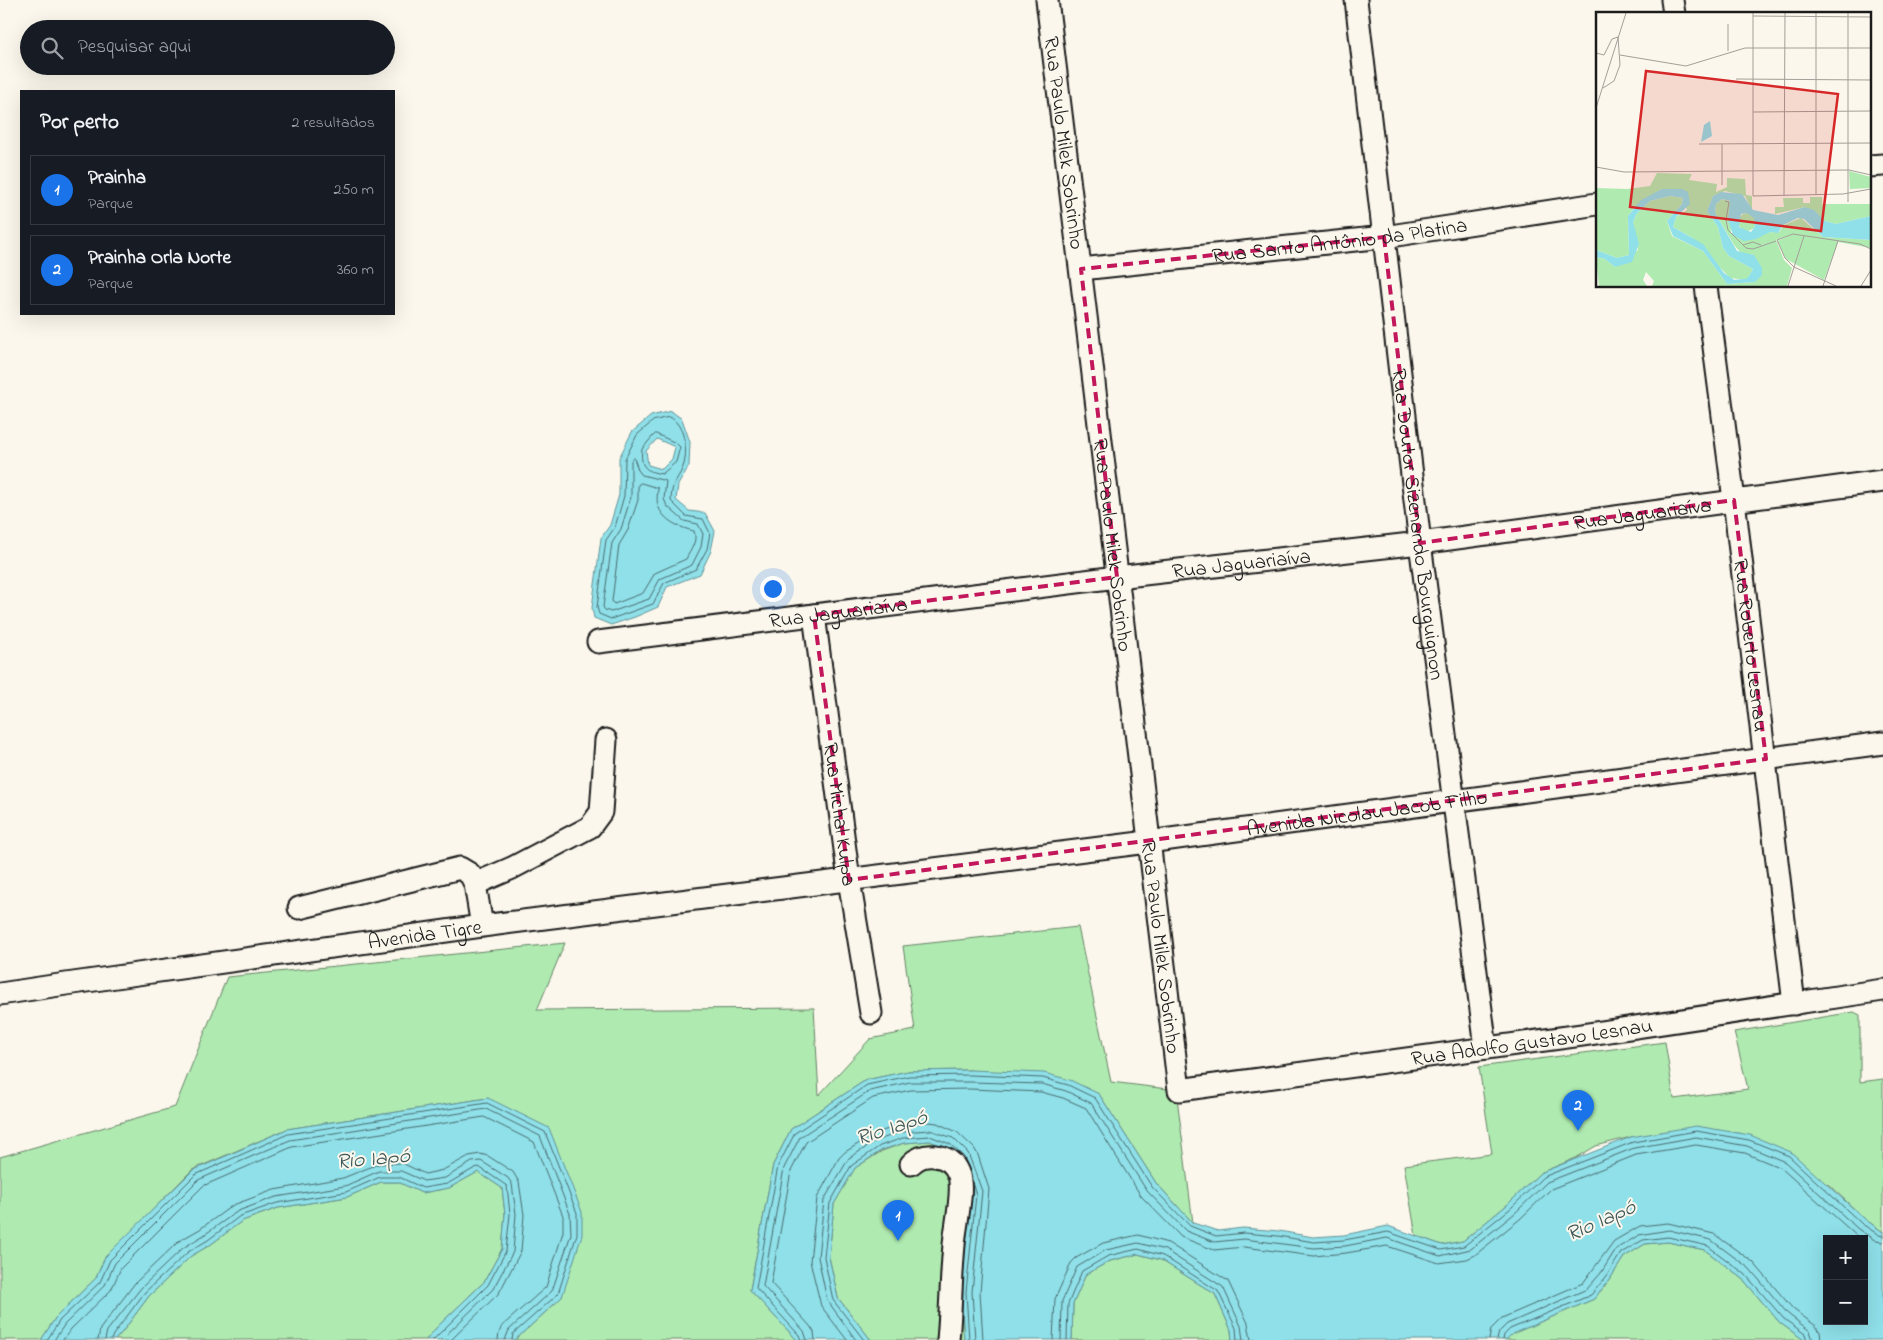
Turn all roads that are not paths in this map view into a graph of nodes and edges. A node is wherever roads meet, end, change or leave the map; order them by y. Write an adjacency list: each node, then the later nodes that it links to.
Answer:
1 (1047, 0): 7 (street, Rua Paulo Milek Sobrinho)
2 (1356, 0): 6 (street, Rua Doutor Sizenando Bourguignon)
3 (1883, 164): 4 (street)
4 (1870, 166)
5 (1596, 204): 6 (street, Rua Santo Antônio da Platina)
6 (1384, 237): 7 (street, Rua Santo Antônio da Platina); 11 (street, Rua Doutor Sizenando Bourguignon)
7 (1081, 269): 12 (street, Rua Paulo Milek Sobrinho)
8 (1706, 288): 10 (street, Rua Roberto Lesnau)
9 (1883, 481): 10 (street, Rua Jaguariaíva)
10 (1734, 500): 11 (street, Rua Jaguariaíva); 17 (street, Rua Roberto Lesnau)
11 (1420, 543): 12 (street, Rua Jaguariaíva); 18 (street, Rua Doutor Sizenando Bourguignon)
12 (1117, 577): 13 (street, Rua Jaguariaíva); 19 (street, Rua Paulo Milek Sobrinho)
13 (814, 615): 14 (street, Rua Jaguariaíva); 20 (street, Rua Michal Kulpa)
14 (598, 642)
15 (606, 740): 21 (street)
16 (1883, 743): 17 (street, Avenida Nicolau Jacob Filho)
17 (1766, 759): 18 (street, Avenida Nicolau Jacob Filho); 26 (street, Rua Roberto Lesnau)
18 (1455, 801): 19 (street, Avenida Nicolau Jacob Filho); 28 (street, Rua Doutor Sizenando Bourguignon)
19 (1148, 842): 20 (street, Avenida Nicolau Jacob Filho); 29 (street, Rua Paulo Milek Sobrinho)
20 (849, 880): 23 (street, Avenida Tigre); 27 (street, Rua Michal Kulpa)
21 (475, 884): 22 (street); 23 (street)
22 (299, 908)
23 (482, 926): 25 (street, Avenida Tigre)
24 (1883, 990): 26 (street, Rua Adolfo Gustavo Lesnau)
25 (0, 994)
26 (1794, 1004): 28 (street, Rua Adolfo Gustavo Lesnau)
27 (871, 1014)
28 (1486, 1048): 29 (street, Rua Adolfo Gustavo Lesnau)
29 (1178, 1090)
30 (911, 1164): 31 (street)
31 (948, 1340)

